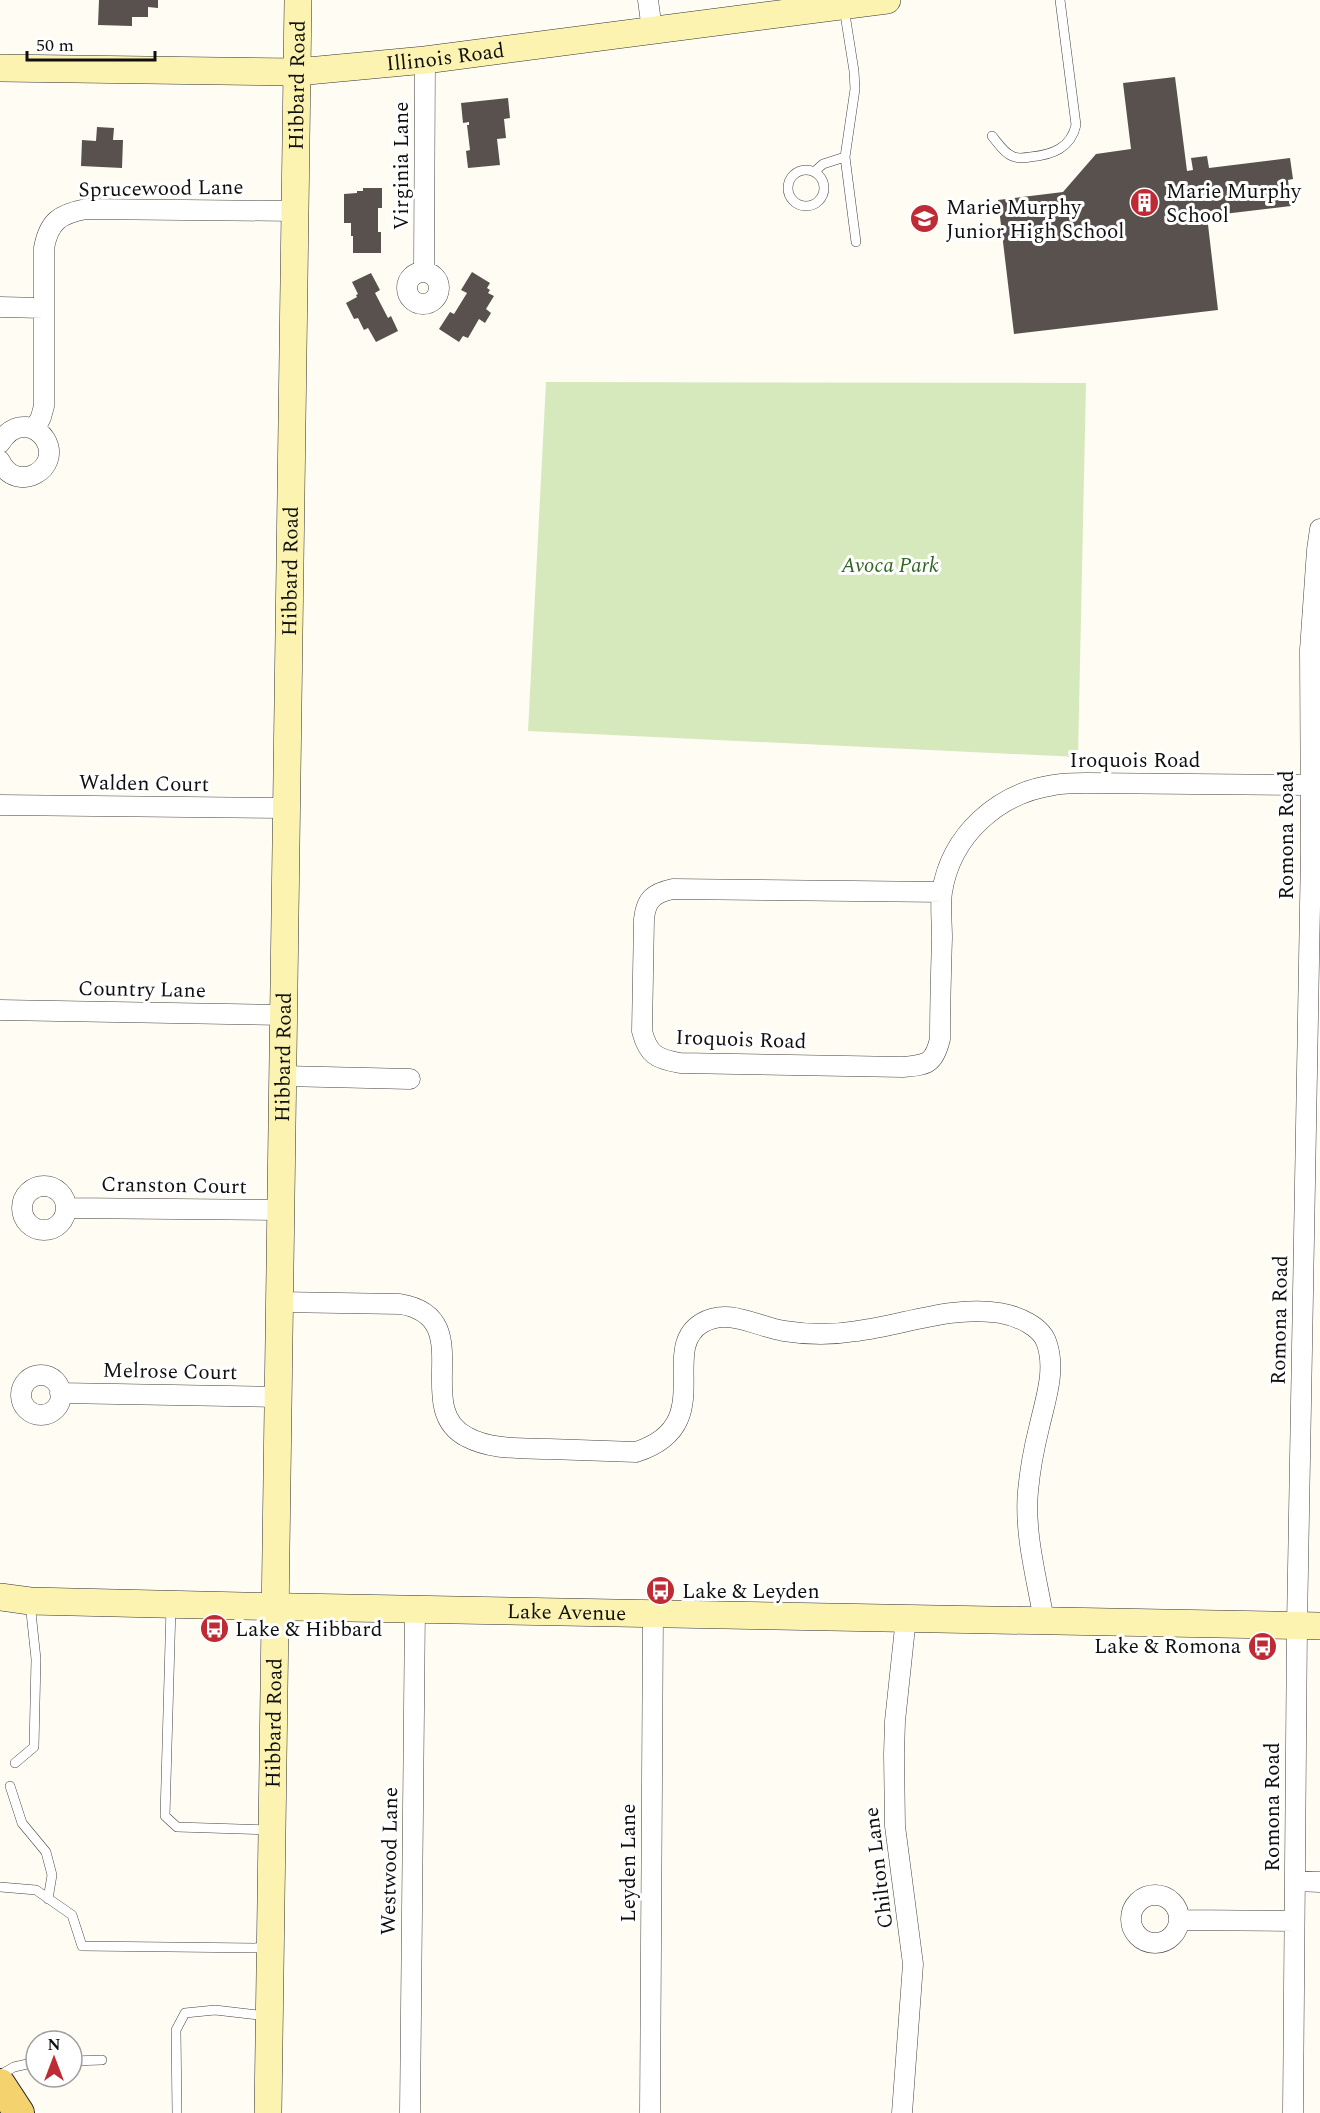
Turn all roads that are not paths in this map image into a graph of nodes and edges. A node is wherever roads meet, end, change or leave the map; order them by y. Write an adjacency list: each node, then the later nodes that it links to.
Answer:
1 (298, 0): 9 (street, Hibbard Road)
2 (648, 0): 6 (street)
3 (887, 0): 5 (street, Illinois Road)
4 (1060, 0): 10 (lane)
5 (844, 5): 6 (street, Illinois Road); 11 (lane)
6 (652, 30): 7 (street, Illinois Road)
7 (425, 60): 9 (street, Illinois Road); 15 (street, Virginia Lane)
8 (0, 68): 9 (street, Illinois Road)
9 (297, 72): 13 (street, Hibbard Road)
10 (992, 136)
11 (846, 157): 12 (lane); 14 (lane)
12 (814, 172)
13 (295, 211): 17 (street, Sprucewood Lane); 24 (street, Hibbard Road)
14 (856, 242)
15 (424, 272)
16 (0, 307): 17 (street)
17 (43, 308): 18 (street, Sprucewood Lane)
18 (34, 429): 19 (street); 20 (street)
19 (0, 443)
20 (0, 461)
21 (1320, 529): 22 (street, Romona Road)
22 (1310, 784): 25 (street, Romona Road); 26 (street, Iroquois Road)
23 (0, 805): 24 (street, Walden Court)
24 (287, 808): 28 (street, Hibbard Road)
25 (1315, 851): 33 (street, Romona Road)
26 (942, 892): 26 (street, Iroquois Road)
27 (0, 1010): 28 (street, Country Lane)
28 (284, 1015): 29 (street, Hibbard Road)
29 (283, 1076): 30 (street); 32 (street, Hibbard Road)
30 (410, 1079)
31 (66, 1208): 32 (street, Cranston Court)
32 (281, 1210): 34 (street, Hibbard Road)
33 (1313, 1239): 46 (street, Romona Road)
34 (279, 1302): 36 (street, Hibbard Road); 45 (street)
35 (60, 1393): 36 (street, Melrose Court)
36 (278, 1397): 41 (street, Hibbard Road)
37 (0, 1597): 38 (street, Lake Avenue)
38 (30, 1601): 39 (street, Lake Avenue); 40 (street, Lake Avenue); 47 (lane)
39 (171, 1604): 41 (street, Lake Avenue); 49 (lane)
40 (0, 1606)
41 (275, 1607): 42 (street, Lake Avenue); 49 (street, Hibbard Road)
42 (415, 1609): 43 (street, Lake Avenue); 66 (street, Westwood Lane)
43 (653, 1614): 44 (street, Lake Avenue); 67 (street, Leyden Lane)
44 (906, 1618): 45 (street, Lake Avenue); 68 (street, Chilton Lane)
45 (1044, 1621): 46 (street, Lake Avenue)
46 (1308, 1625): 50 (street, Romona Road)
47 (15, 1763)
48 (10, 1786): 53 (lane)
49 (272, 1830): 56 (street, Hibbard Road)
50 (1295, 1881): 51 (street); 55 (street, Romona Road)
51 (1320, 1882)
52 (0, 1887): 53 (lane)
53 (48, 1899): 56 (lane)
54 (1179, 1920): 55 (street)
55 (1294, 1921): 69 (street, Romona Road)
56 (270, 1948): 57 (street, Hibbard Road)
57 (269, 2016): 64 (lane); 65 (street, Hibbard Road)
58 (102, 2060): 59 (lane)
59 (84, 2061)
60 (24, 2065): 61 (lane)
61 (0, 2074)
62 (0, 2084): 63 (main road)
63 (20, 2113)
64 (177, 2113)
65 (268, 2113)
66 (410, 2113)
67 (650, 2113)
68 (902, 2113)
69 (1293, 2113)

